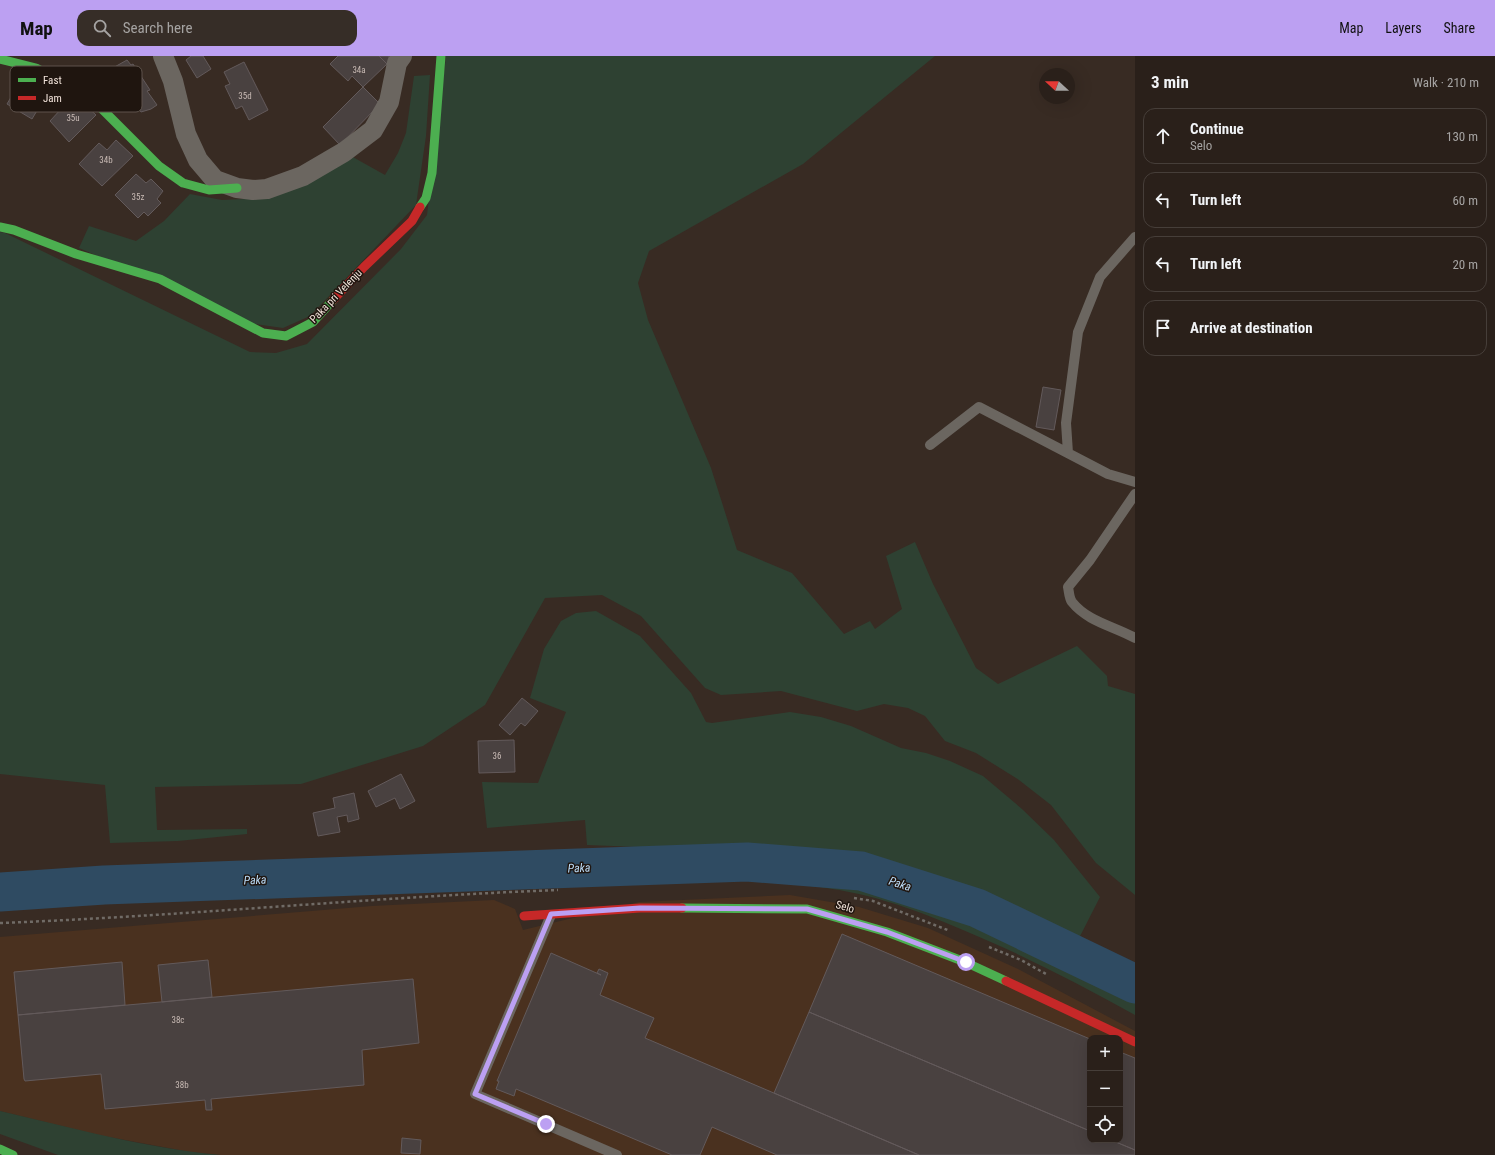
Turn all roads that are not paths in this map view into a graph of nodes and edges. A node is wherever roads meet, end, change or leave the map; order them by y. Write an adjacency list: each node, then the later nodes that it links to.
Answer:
1 (163, 56): 7 (street)
2 (402, 56): 7 (street)
3 (441, 56): 8 (street, Paka pri Velenju)
4 (0, 59): 5 (street)
5 (28, 66)
6 (105, 112): 7 (street)
7 (237, 188)
8 (0, 227)
9 (1135, 237): 11 (lane)
10 (930, 446): 11 (lane)
11 (1068, 453): 12 (lane)
12 (1135, 482)
13 (1135, 494): 14 (lane)
14 (1135, 638)
15 (551, 914): 16 (street, Selo); 17 (street, Selo); 20 (lane)
16 (524, 916)
17 (1135, 1042)
18 (0, 1149): 19 (street)
19 (14, 1155)
20 (617, 1155)

